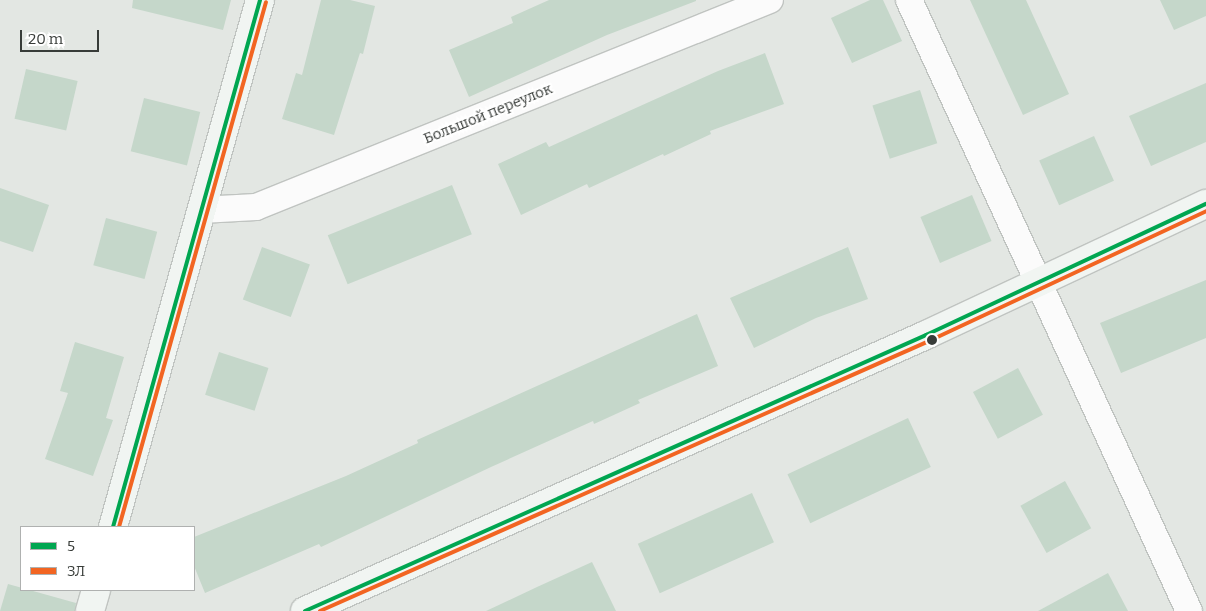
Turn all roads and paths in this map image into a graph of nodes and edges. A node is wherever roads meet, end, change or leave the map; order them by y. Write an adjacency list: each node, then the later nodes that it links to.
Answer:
1 (260, 0): 5 (street)
2 (770, 0): 5 (street, Большой переулок)
3 (909, 0): 6 (street)
4 (1206, 204): 6 (street)
5 (201, 210): 7 (street)
6 (1038, 284): 10 (street); 11 (street)
7 (113, 526)
8 (96, 591): 9 (street)
9 (90, 611)
10 (305, 611)
11 (1189, 611)

